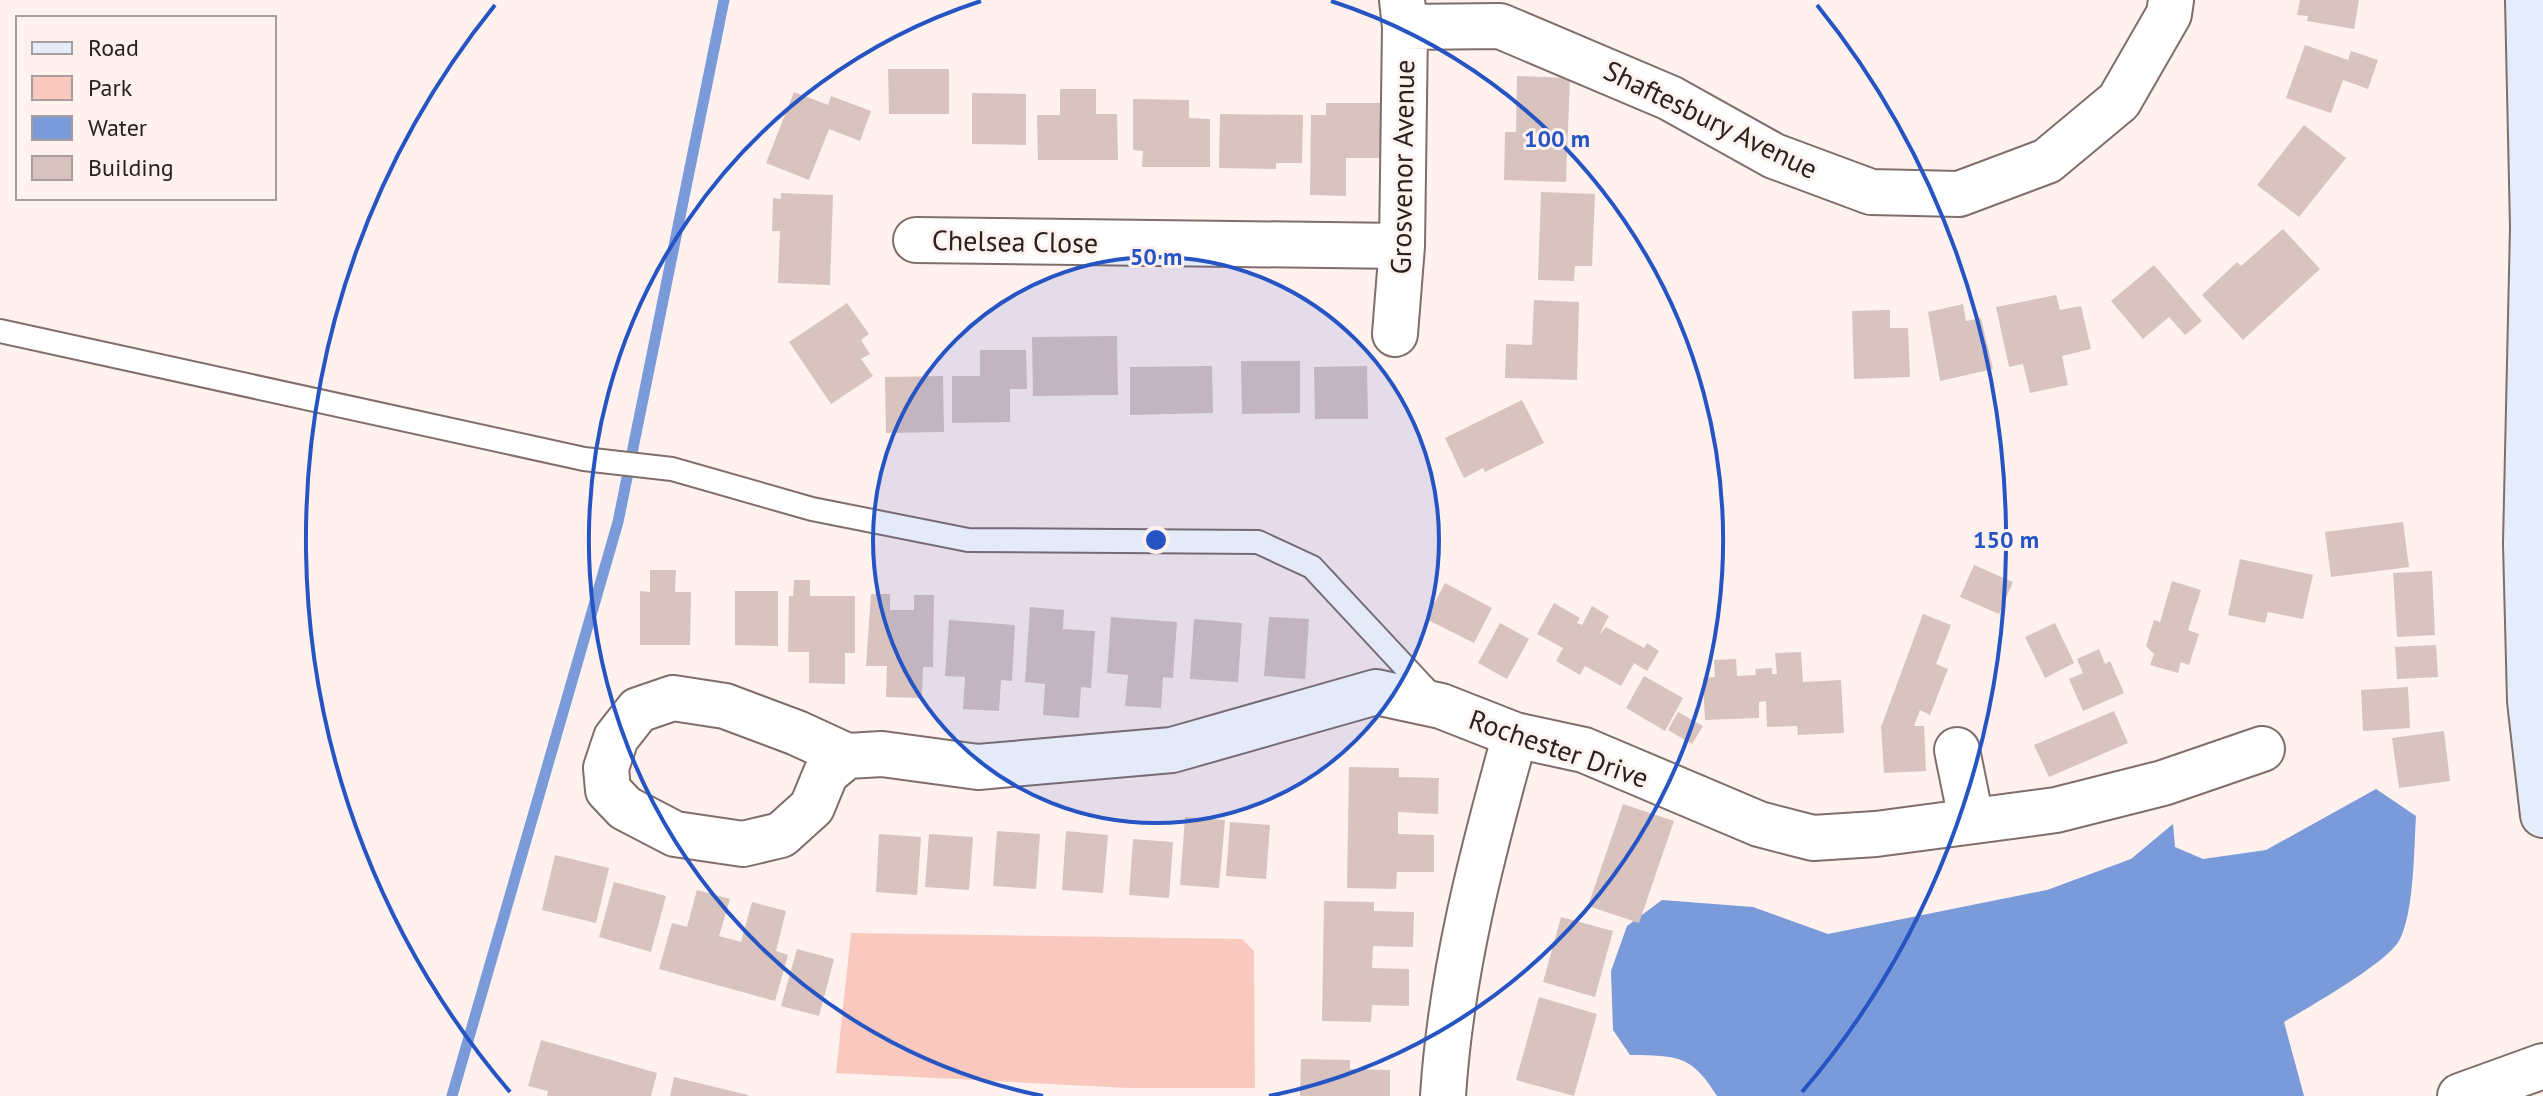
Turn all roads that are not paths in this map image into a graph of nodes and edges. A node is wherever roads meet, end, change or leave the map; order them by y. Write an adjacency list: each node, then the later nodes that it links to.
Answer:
1 (2171, 0): 3 (street, Shaftesbury Avenue)
2 (2528, 0): 4 (main road)
3 (1403, 14): 6 (street, Grosvenor Avenue)
4 (2538, 227): 14 (main road)
5 (916, 240): 6 (street, Chelsea Close)
6 (1402, 246): 8 (street, Grosvenor Avenue)
7 (0, 331): 9 (lane)
8 (1395, 334)
9 (1441, 706): 10 (street, Rochester Drive); 13 (street, Rochester Drive)
10 (1515, 735): 15 (street, Rochester Drive); 17 (street)
11 (2262, 749): 15 (street, Rochester Drive)
12 (1957, 750): 15 (street)
13 (847, 756): 13 (street, Rochester Drive)
14 (2543, 815)
15 (1971, 819)
16 (2543, 1066): 18 (street)
17 (1443, 1096)
18 (2460, 1096)

